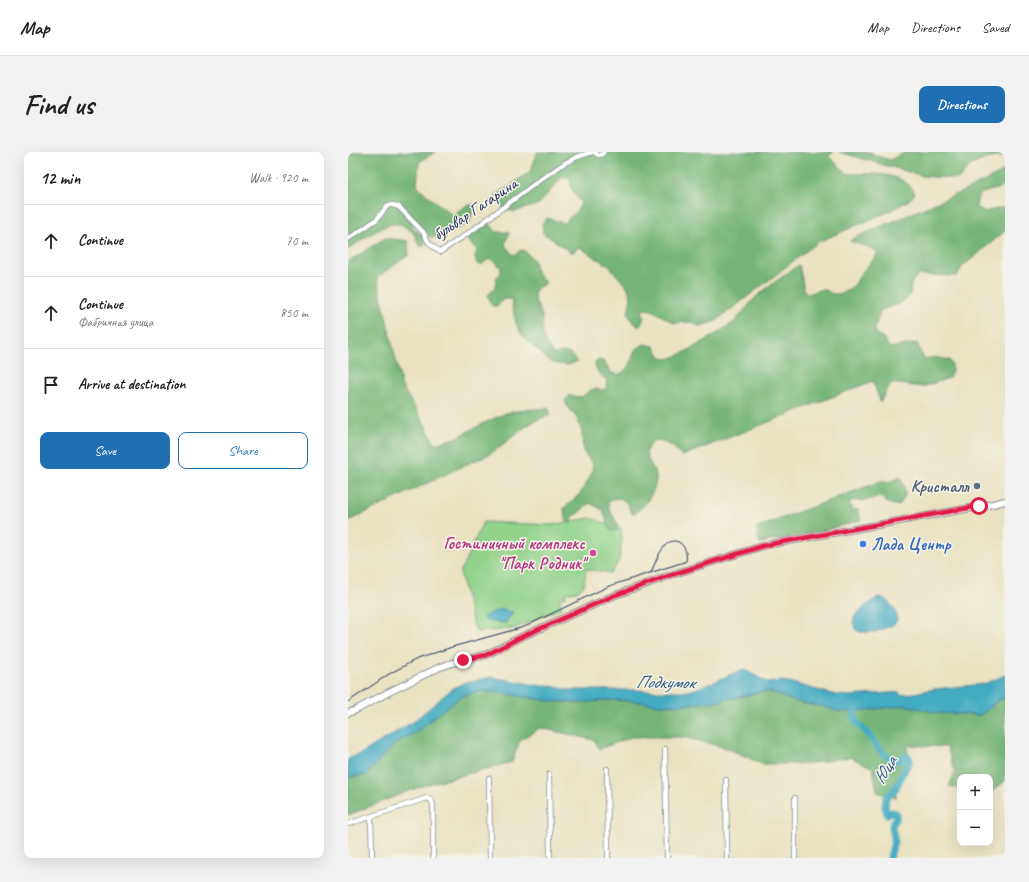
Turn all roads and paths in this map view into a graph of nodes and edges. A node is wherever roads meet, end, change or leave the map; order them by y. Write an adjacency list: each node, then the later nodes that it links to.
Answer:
1 (594, 152): 2 (street, бульвар Гагарина); 3 (street, бульвар Гагарина)
2 (604, 152)
3 (348, 239)
4 (1004, 502): 5 (main road)
5 (348, 713)
6 (665, 750): 19 (street)
7 (607, 769): 18 (street)
8 (550, 775): 17 (street)
9 (489, 778): 16 (street)
10 (726, 780): 20 (street)
11 (795, 798): 21 (street)
12 (371, 817): 13 (street); 14 (street); 15 (street)
13 (348, 824)
14 (372, 858)
15 (433, 858)
16 (490, 858)
17 (550, 858)
18 (608, 858)
19 (667, 858)
20 (727, 858)
21 (795, 858)

